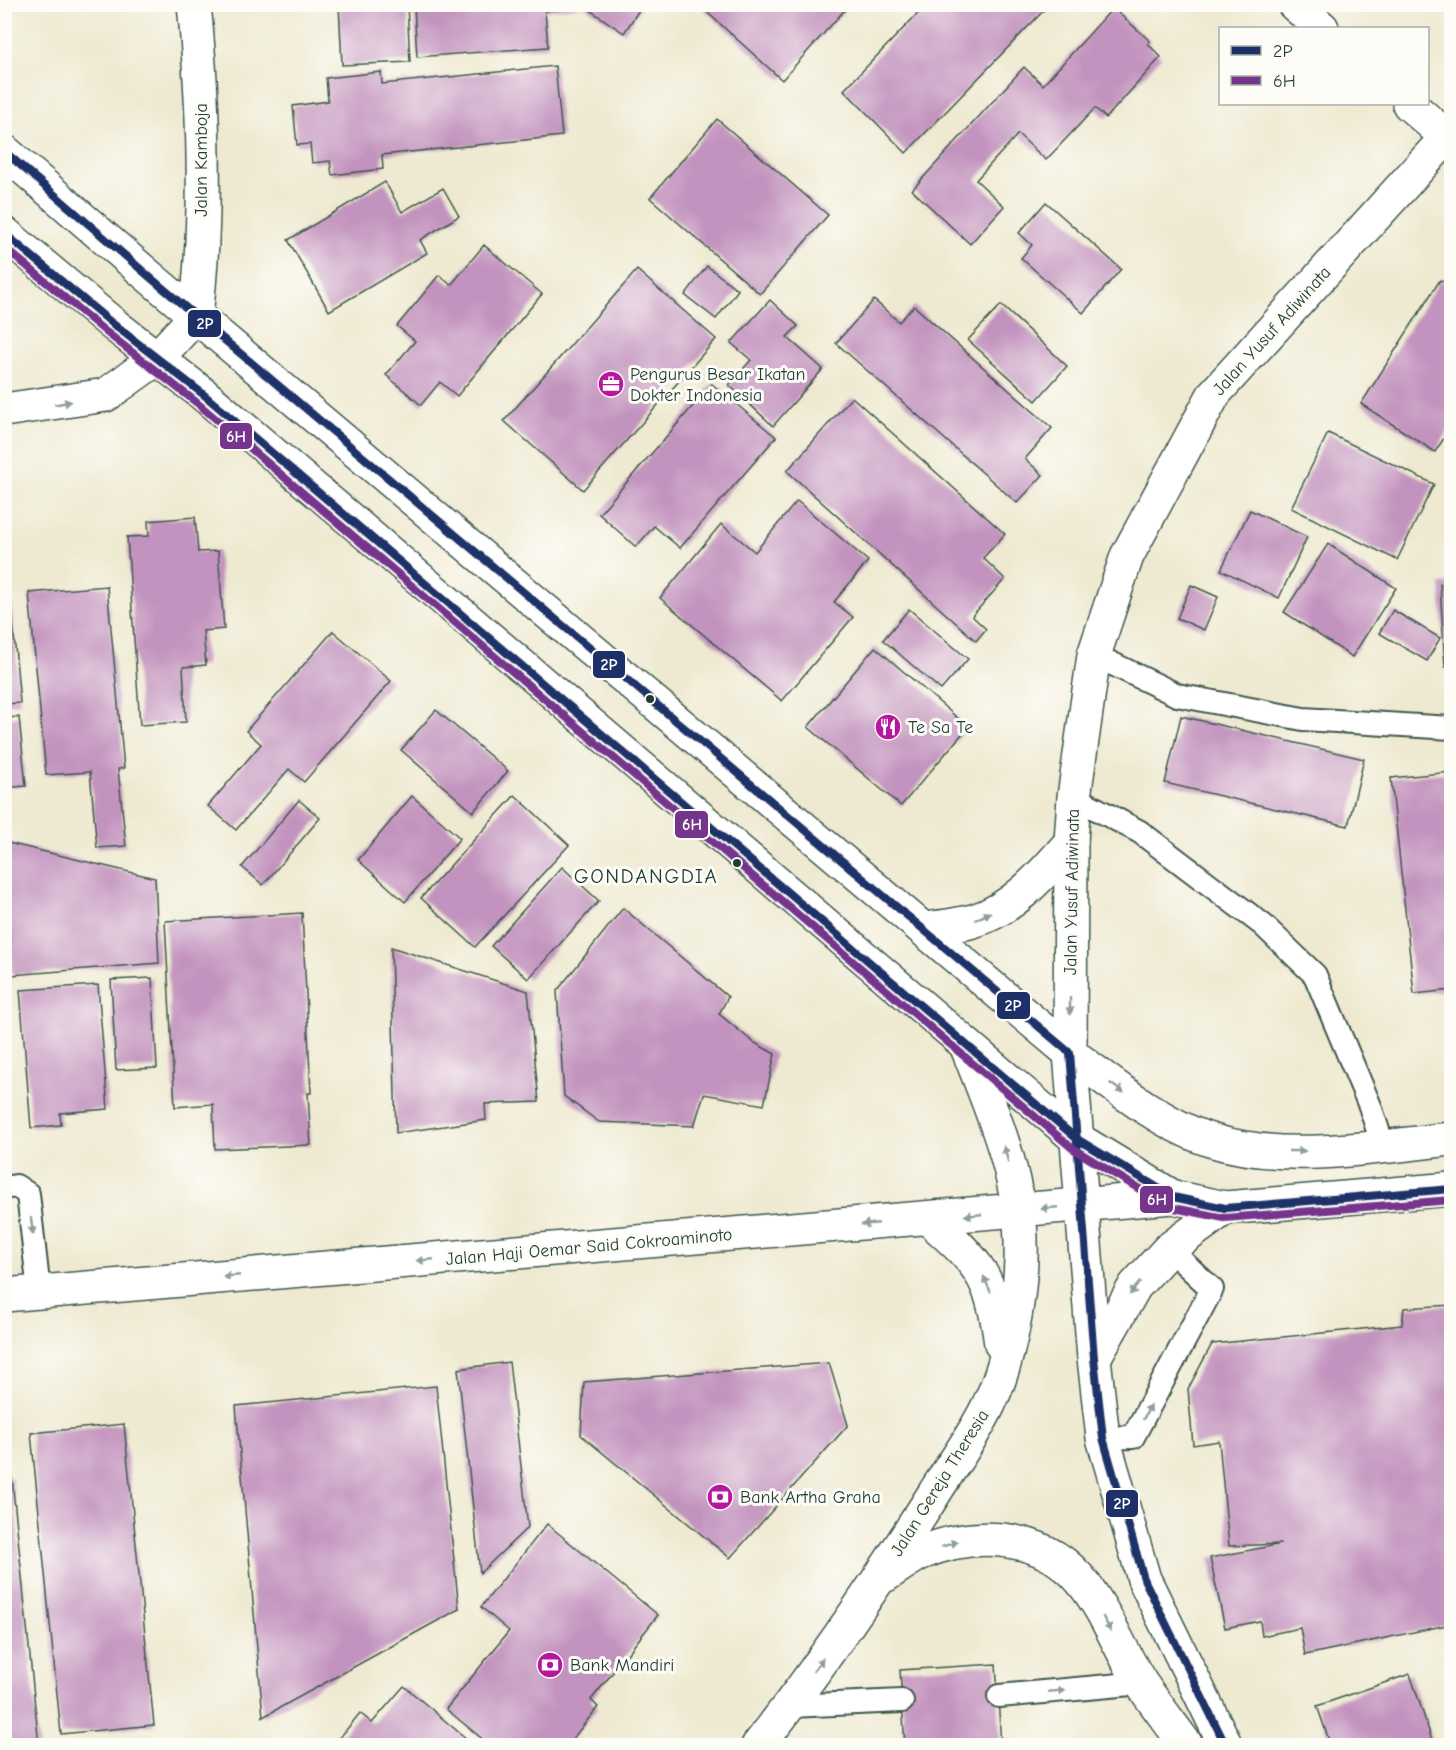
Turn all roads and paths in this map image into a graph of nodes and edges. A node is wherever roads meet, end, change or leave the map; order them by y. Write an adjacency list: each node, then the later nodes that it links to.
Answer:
1 (194, 4): 8 (street, Jalan Kamboja)
2 (1294, 4): 3 (street)
3 (1321, 27)
4 (1410, 105): 5 (street)
5 (1450, 136): 11 (street, Jalan Yusuf Adiwinata)
6 (4, 151): 8 (street)
7 (4, 232): 9 (street, Jalan Haji Oemar Said Cokroaminoto)
8 (196, 316): 9 (street); 15 (street)
9 (156, 359): 10 (street, one-way to 9); 16 (street, Jalan Haji Oemar Said Cokroaminoto)
10 (4, 410)
11 (1094, 655): 12 (lane); 13 (street, Jalan Yusuf Adiwinata)
12 (1452, 728)
13 (1074, 797): 14 (street, Jalan Yusuf Adiwinata); 20 (lane)
14 (1071, 842): 15 (street, one-way to 14); 17 (street, Jalan Yusuf Adiwinata, one-way to 17)
15 (926, 929): 17 (street)
16 (966, 1045): 18 (street, Jalan Haji Oemar Said Cokroaminoto); 26 (street, Jalan Gereja Theresia, one-way to 16)
17 (1071, 1053): 18 (street, Jalan Yusuf Adiwinata); 20 (street, one-way to 20)
18 (1077, 1139): 23 (street, Jalan Haji Oemar Said Cokroaminoto); 24 (street, Jalan Yusuf Adiwinata)
19 (1452, 1139): 20 (street)
20 (1383, 1146)
21 (4, 1188): 29 (lane, one-way to 29)
22 (1452, 1189): 25 (street, Jalan Haji Oemar Said Cokroaminoto)
23 (1173, 1197): 24 (street, Jalan Haji Oemar Said Cokroaminoto); 25 (street, Jalan Haji Oemar Said Cokroaminoto)
24 (1082, 1205): 26 (street, Jalan Haji Oemar Said Cokroaminoto, one-way to 26); 31 (street, Jalan Yusuf Adiwinata)
25 (1225, 1208): 28 (street)
26 (1017, 1211): 27 (street, Jalan Haji Oemar Said Cokroaminoto, one-way to 27); 32 (street, Jalan Gereja Theresia)
27 (929, 1219): 29 (street, Jalan Haji Oemar Said Cokroaminoto, one-way to 29); 32 (street, one-way to 27)
28 (1169, 1249): 31 (street, one-way to 31); 33 (lane, one-way to 28)
29 (39, 1292): 30 (street, Jalan Haji Oemar Said Cokroaminoto)
30 (4, 1295)
31 (1094, 1358): 33 (street, Jalan Yusuf Adiwinata)
32 (1004, 1361): 34 (street, Jalan Gereja Theresia)
33 (1103, 1438): 41 (street, Jalan Yusuf Adiwinata)
34 (879, 1580): 35 (street, one-way to 35); 38 (street, Jalan Gereja Theresia, one-way to 34)
35 (1142, 1683): 36 (lane, one-way to 35); 40 (street)
36 (999, 1696)
37 (902, 1701): 38 (lane)
38 (790, 1706): 39 (street, Jalan Gereja Theresia)
39 (758, 1746)
40 (1187, 1746)
41 (1226, 1746)

